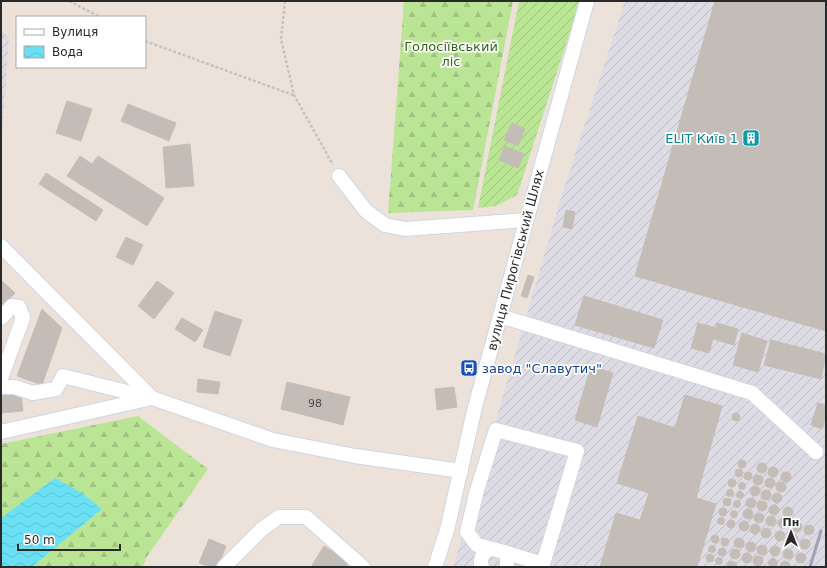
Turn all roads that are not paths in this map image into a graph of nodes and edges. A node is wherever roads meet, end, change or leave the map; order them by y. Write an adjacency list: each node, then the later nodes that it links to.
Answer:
1 (587, 1): 3 (street, вулиця Пирогівський Шлях)
2 (339, 176): 3 (street)
3 (526, 220): 5 (street, вулиця Пирогівський Шлях)
4 (1, 246): 9 (street)
5 (500, 316): 11 (street); 12 (street, вулиця Пирогівський Шлях)
6 (1, 318): 7 (street)
7 (1, 378)
8 (1, 387): 9 (street)
9 (152, 398): 10 (street); 12 (street)
10 (1, 432)
11 (816, 452)
12 (460, 477): 13 (street); 17 (street, вулиця Пирогівський Шлях)
13 (477, 490): 14 (street); 14 (street)
14 (497, 550): 18 (street); 19 (street)
15 (224, 567): 16 (street)
16 (363, 567)
17 (435, 567)
18 (482, 567)
19 (507, 567)

